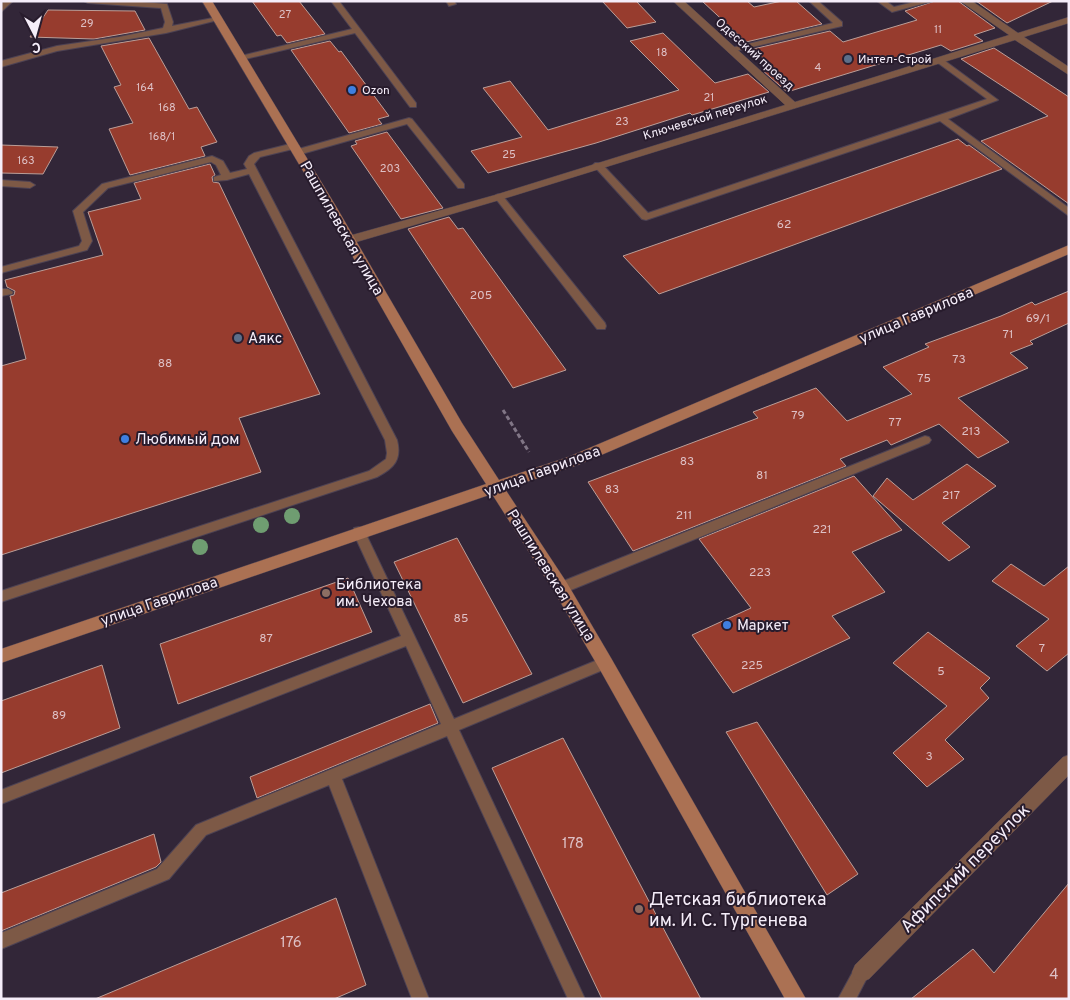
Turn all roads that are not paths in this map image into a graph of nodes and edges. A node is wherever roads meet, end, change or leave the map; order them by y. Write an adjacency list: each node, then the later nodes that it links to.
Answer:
1 (10, 1): 10 (lane)
2 (88, 1): 14 (lane)
3 (207, 1): 11 (street, Рашпилевская улица)
4 (336, 1): 13 (lane)
5 (678, 1): 16 (street, Одесский проезд)
6 (812, 1): 16 (lane)
7 (881, 1): 8 (lane)
8 (928, 1)
9 (965, 1): 15 (street)
10 (1, 10)
11 (218, 20): 14 (lane); 17 (street, Рашпилевская улица)
12 (1069, 20): 15 (street, Ключевской переулок)
13 (357, 30): 17 (lane); 21 (lane)
14 (166, 31): 19 (lane)
15 (1019, 36): 18 (street, Ключевской переулок); 20 (street)
16 (731, 49): 22 (street, Одесский проезд)
17 (241, 57): 24 (street, Рашпилевская улица)
18 (941, 62): 22 (street, Ключевской переулок); 23 (lane)
19 (1, 64)
20 (1069, 72)
21 (413, 105)
22 (792, 105): 25 (street, Ключевской переулок)
23 (941, 118): 25 (lane); 31 (lane)
24 (296, 149): 26 (lane); 29 (lane); 32 (street, Рашпилевская улица)
25 (598, 165): 30 (street, Ключевской переулок)
26 (252, 170): 34 (lane); 40 (lane)
27 (1, 184): 28 (lane)
28 (30, 185)
29 (461, 186)
30 (498, 196): 32 (street, Ключевской переулок); 35 (lane)
31 (1069, 213)
32 (349, 240): 37 (street, Рашпилевская улица)
33 (1069, 250): 37 (street, улица Гаврилова)
34 (1, 270)
35 (601, 326)
36 (925, 440): 39 (lane)
37 (496, 488): 38 (street, улица Гаврилова); 39 (street, Рашпилевская улица)
38 (359, 532): 41 (lane); 42 (street, улица Гаврилова)
39 (560, 588): 43 (street, Рашпилевская улица)
40 (1, 597)
41 (409, 639): 44 (lane); 47 (lane)
42 (1, 656)
43 (605, 663): 44 (lane); 52 (street, Рашпилевская улица)
44 (451, 727): 46 (lane); 51 (lane)
45 (1069, 763): 49 (street, Афипский переулок)
46 (333, 776): 48 (lane); 50 (lane)
47 (1, 797)
48 (1, 941)
49 (862, 972): 53 (lane)
50 (421, 999)
51 (577, 999)
52 (796, 999)
53 (846, 999)

